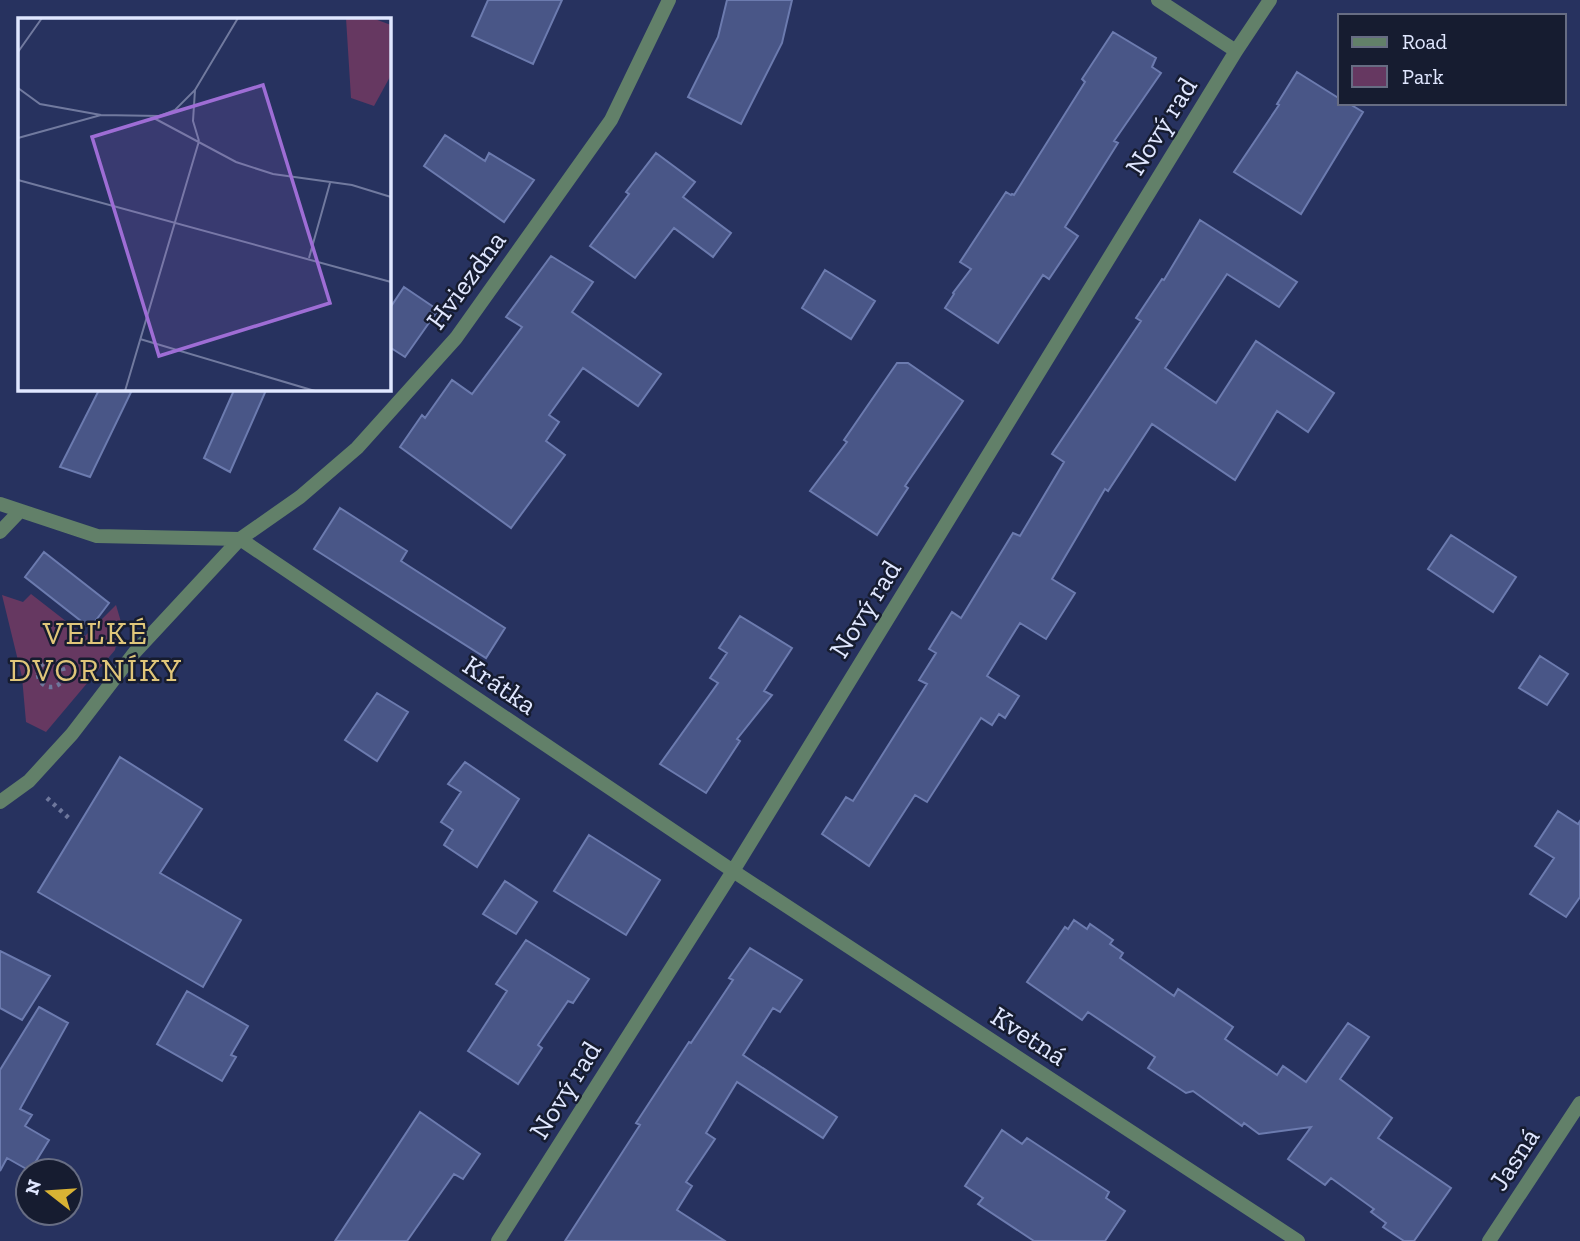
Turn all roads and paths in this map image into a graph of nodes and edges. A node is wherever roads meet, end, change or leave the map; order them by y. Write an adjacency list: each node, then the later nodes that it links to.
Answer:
1 (669, 0): 8 (street, Hviezdna)
2 (1158, 0): 4 (street)
3 (1270, 0): 4 (street, Nový rad)
4 (1236, 51): 13 (street, Nový rad)
5 (0, 504): 6 (street)
6 (20, 511): 7 (street); 8 (street)
7 (0, 532)
8 (240, 539): 10 (street, Hviezdna); 13 (street, Krátka)
9 (58, 686): 9 (path)
10 (29, 781): 11 (street, Hviezdna); 12 (path)
11 (0, 802)
12 (72, 821)
13 (733, 872): 15 (street, Nový rad); 16 (street, Kvetná)
14 (1580, 1103): 17 (street, Jasná)
15 (498, 1241)
16 (1298, 1241)
17 (1489, 1241)

